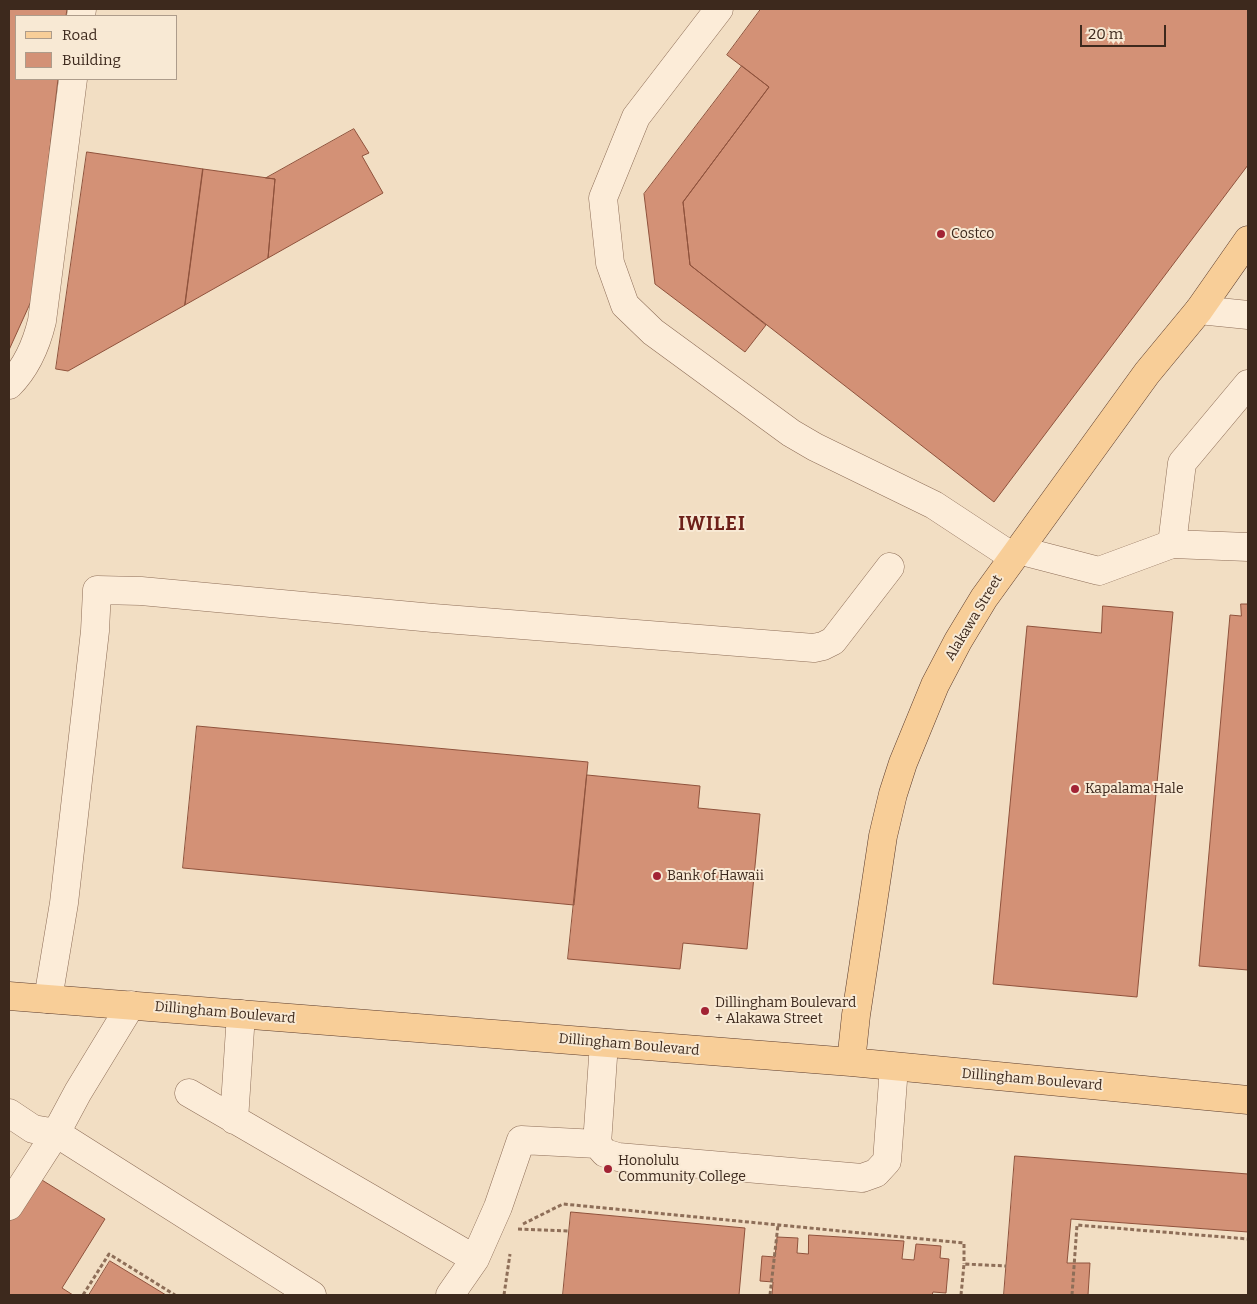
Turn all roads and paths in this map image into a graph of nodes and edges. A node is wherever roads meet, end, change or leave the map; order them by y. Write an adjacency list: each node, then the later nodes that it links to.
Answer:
1 (719, 9): 10 (lane)
2 (73, 80): 7 (lane)
3 (1248, 240): 4 (main road, Alakawa Street)
4 (1199, 310): 5 (lane); 10 (main road, Alakawa Street)
5 (1248, 315)
6 (1248, 384): 8 (lane)
7 (9, 385)
8 (1172, 544): 9 (lane); 10 (lane)
9 (1248, 547)
10 (1015, 554): 17 (main road, Alakawa Street)
11 (890, 567): 13 (lane)
12 (9, 996): 13 (main road, Dillingham Boulevard)
13 (48, 999): 14 (main road, Dillingham Boulevard)
14 (131, 1005): 15 (main road, Dillingham Boulevard); 23 (lane)
15 (241, 1014): 16 (main road, Dillingham Boulevard); 22 (lane)
16 (604, 1043): 17 (main road, Dillingham Boulevard); 24 (lane)
17 (851, 1062): 18 (main road, Dillingham Boulevard)
18 (894, 1067): 20 (main road, Dillingham Boulevard); 24 (lane)
19 (189, 1093): 22 (lane)
20 (1248, 1100)
21 (9, 1113): 23 (lane)
22 (234, 1120): 30 (lane)
23 (56, 1133): 25 (lane); 35 (lane)
24 (597, 1144): 30 (lane)
25 (9, 1206)
26 (778, 1225): 27 (path); 31 (path); 38 (path)
27 (569, 1231)
28 (1248, 1239): 40 (path)
29 (511, 1248): 37 (path)
30 (475, 1258): 36 (lane)
31 (964, 1264): 32 (path); 39 (path)
32 (1006, 1266)
33 (83, 1295): 34 (path)
34 (175, 1295)
35 (312, 1295)
36 (450, 1295)
37 (504, 1295)
38 (770, 1295)
39 (961, 1295)
40 (1072, 1295)

